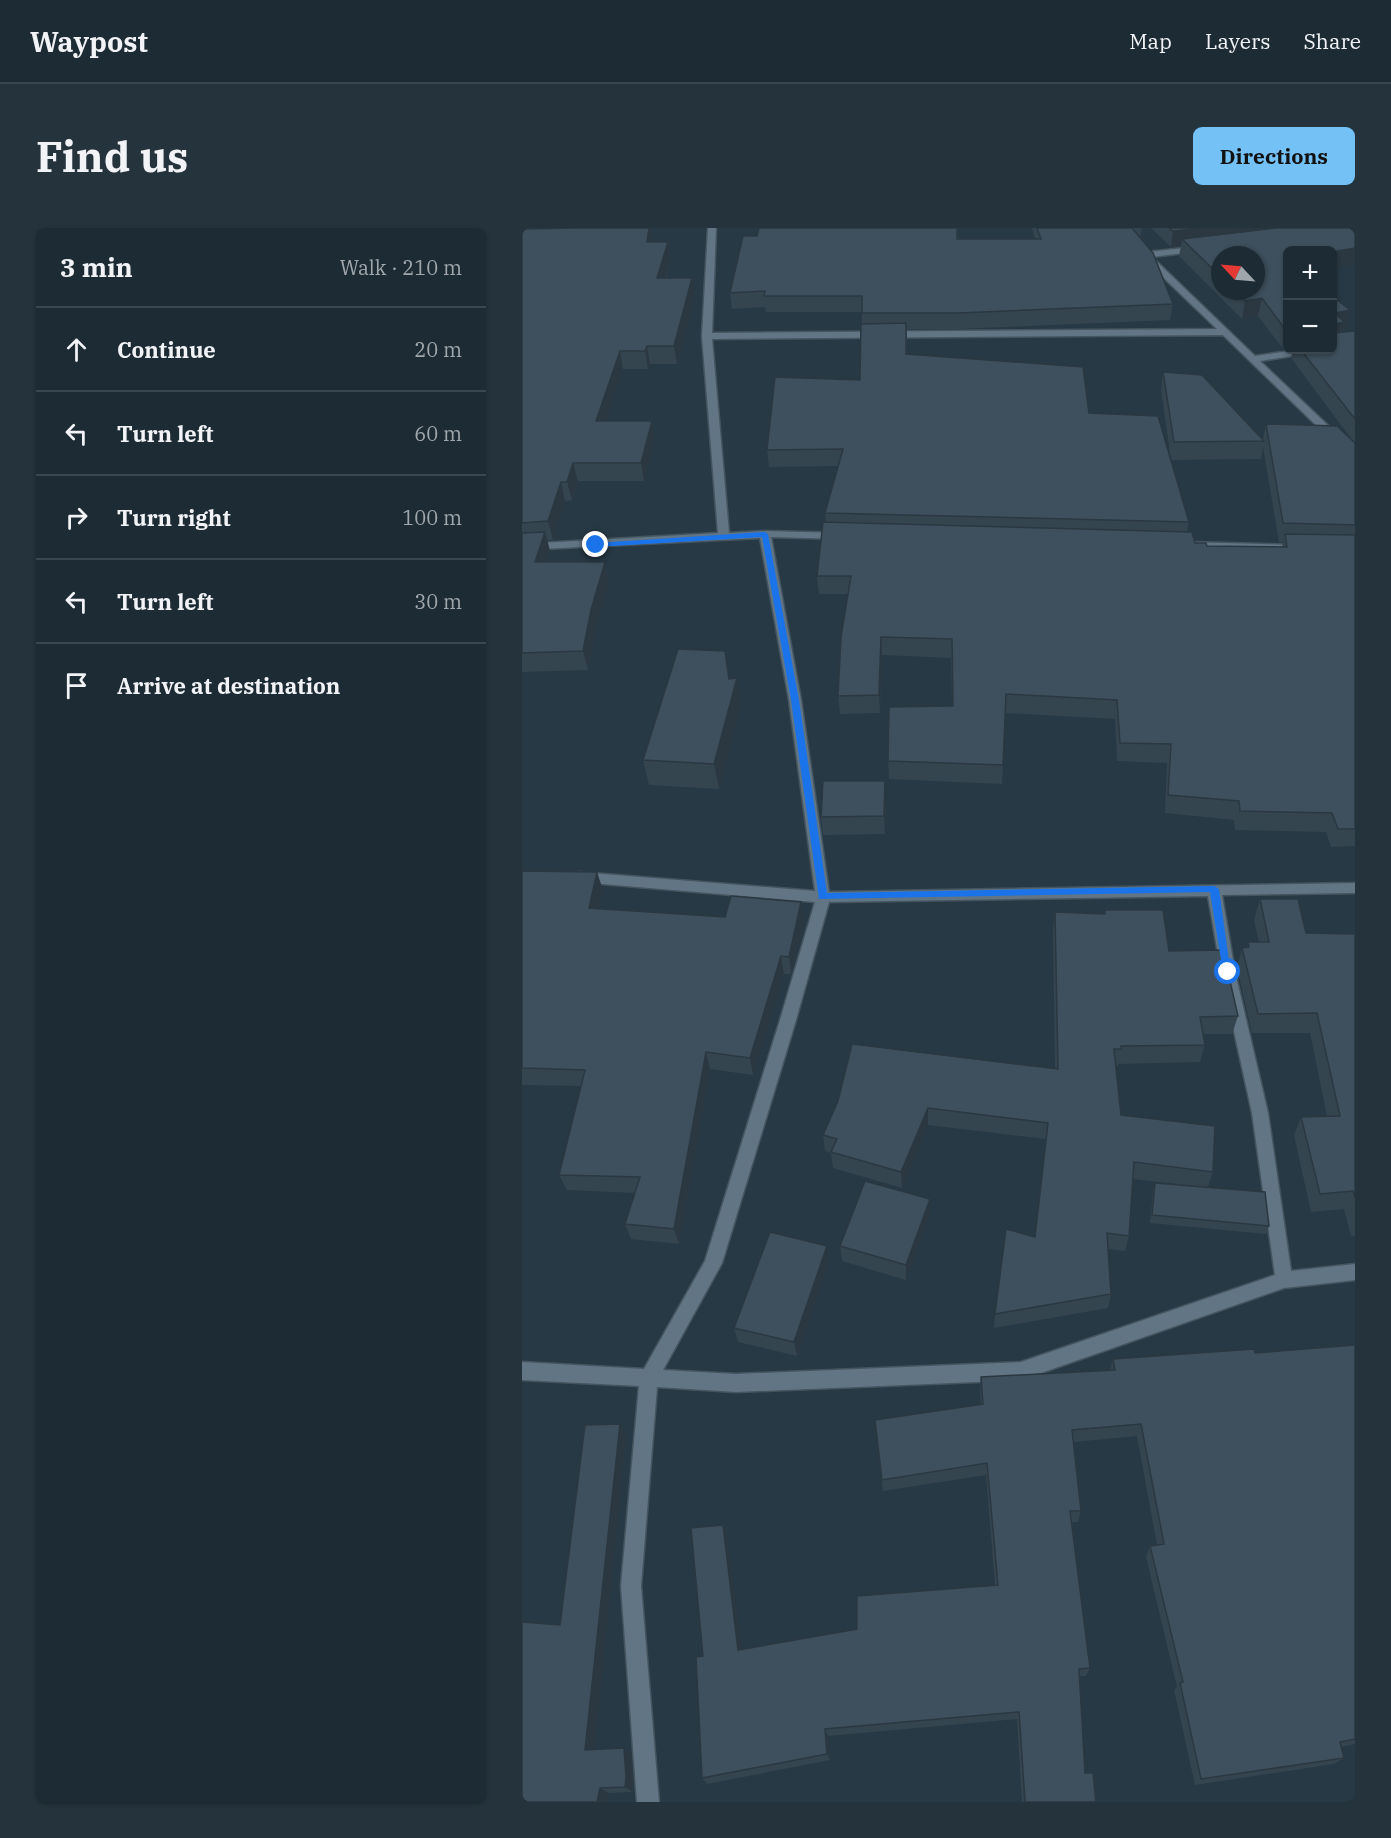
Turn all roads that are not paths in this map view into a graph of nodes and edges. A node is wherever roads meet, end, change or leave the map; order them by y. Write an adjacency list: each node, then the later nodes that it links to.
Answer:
1 (712, 228): 6 (street)
2 (1124, 228): 4 (street)
3 (1205, 248): 4 (street)
4 (1145, 255): 5 (street)
5 (1227, 332): 6 (street); 8 (street)
6 (707, 336): 11 (street)
7 (1285, 354): 8 (street)
8 (1253, 359): 9 (street)
9 (1355, 457)
10 (765, 534): 11 (street); 12 (street); 19 (street)
11 (724, 537): 14 (street)
12 (859, 537)
13 (1178, 545): 15 (street)
14 (522, 547)
15 (1308, 548)
16 (568, 876): 19 (street)
17 (1355, 888): 18 (street)
18 (1214, 889): 19 (street); 21 (street)
19 (823, 897): 23 (street)
20 (1355, 1272): 21 (street)
21 (1284, 1280): 23 (street)
22 (522, 1371): 23 (street)
23 (649, 1377): 24 (street)
24 (648, 1802)

